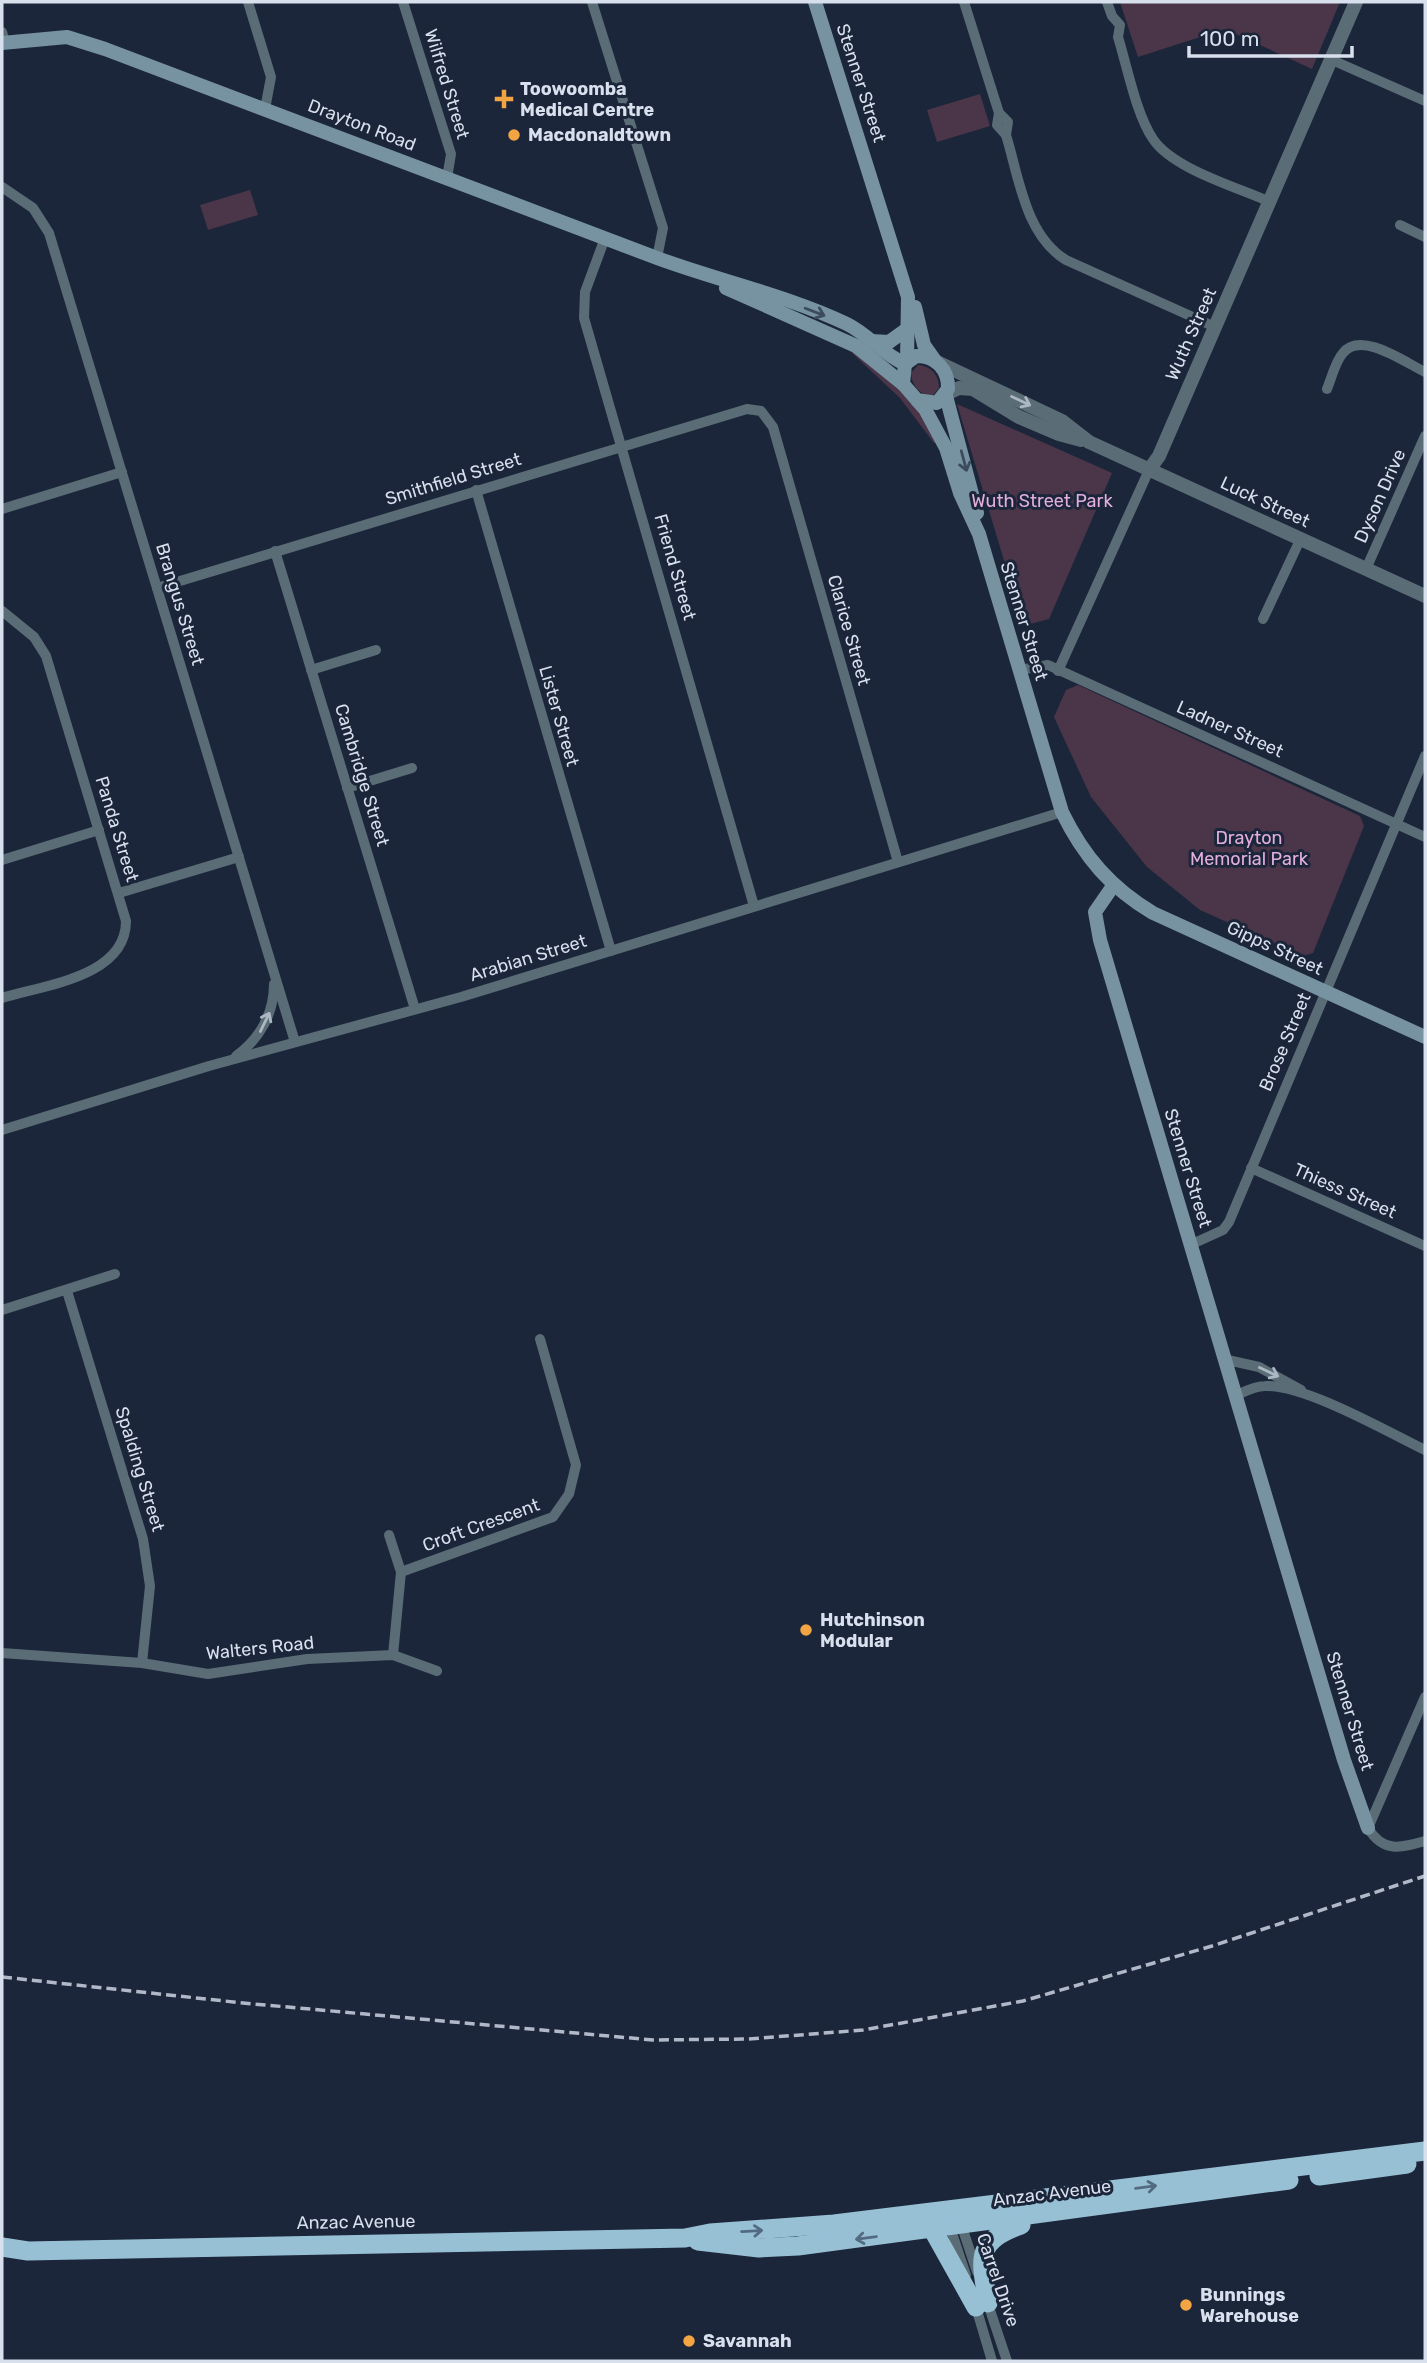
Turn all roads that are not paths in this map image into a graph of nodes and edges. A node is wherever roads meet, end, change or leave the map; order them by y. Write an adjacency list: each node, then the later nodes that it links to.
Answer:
1 (248, 2): 11 (street)
2 (403, 2): 12 (street, Wilfred Street)
3 (592, 2): 18 (street)
4 (815, 2): 20 (main road, Stenner Street)
5 (964, 2): 22 (street)
6 (1107, 2): 14 (street)
7 (1357, 5): 9 (street, Wuth Street)
8 (3, 39): 11 (main road, Drayton Road)
9 (1332, 60): 10 (street); 14 (street, Wuth Street)
10 (1425, 102)
11 (265, 109): 12 (main road, Drayton Road)
12 (447, 178): 17 (main road, Drayton Road)
13 (5, 188): 36 (street, Brangus Street)
14 (1270, 202): 22 (street, Wuth Street)
15 (1400, 225): 16 (street)
16 (1425, 237)
17 (605, 238): 18 (main road, Drayton Road); 34 (street, Friend Street)
18 (657, 258): 19 (main road, Drayton Road)
19 (704, 275): 23 (main road, Drayton Road, one-way to 23); 27 (main road, Drayton Road)
20 (908, 297): 21 (main road, Stenner Street); 24 (main road, Stenner Street)
21 (910, 327): 23 (main road); 25 (main road, Stenner Street)
22 (1215, 327): 35 (street, Wuth Street)
23 (871, 341): 25 (main road, Drayton Road)
24 (936, 362): 25 (main road); 29 (main road); 33 (street, Luck Street, one-way to 33)
25 (906, 363): 27 (main road)
26 (1425, 372): 28 (street)
27 (903, 384): 30 (main road)
28 (1327, 389)
29 (946, 395): 30 (main road); 33 (street, Luck Street); 39 (main road, Stenner Street, one-way to 39)
30 (917, 400): 39 (main road, Stenner Street)
31 (761, 411): 34 (street, Smithfield Street); 60 (street, Clarice Street)
32 (1425, 436): 42 (street, Dyson Drive)
33 (1089, 442): 35 (street, Luck Street)
34 (622, 446): 37 (street, Smithfield Street); 63 (street, Friend Street)
35 (1149, 470): 40 (street, Luck Street); 50 (street, Wuth Street)
36 (122, 472): 38 (street); 43 (street, Brangus Street)
37 (477, 490): 41 (street, Smithfield Street); 64 (street, Lister Street)
38 (2, 509)
39 (979, 534): 49 (main road, Stenner Street)
40 (1300, 540): 42 (street, Luck Street); 46 (street)
41 (275, 551): 43 (street, Smithfield Street); 48 (street, Cambridge Street)
42 (1366, 569): 44 (street, Luck Street)
43 (157, 587): 58 (street, Brangus Street)
44 (1425, 596)
45 (2, 611): 56 (street, Panda Street)
46 (1263, 619)
47 (376, 650): 48 (street)
48 (311, 670): 53 (street, Cambridge Street)
49 (1019, 670): 50 (street, Ladner Street); 54 (main road, Stenner Street)
50 (1058, 671): 55 (street, Ladner Street)
51 (1425, 756): 55 (street, Brose Street)
52 (412, 768): 53 (street)
53 (347, 788): 68 (street, Cambridge Street)
54 (1062, 812): 60 (street, Arabian Street); 61 (main road, Stenner Street)
55 (1395, 823): 57 (street, Ladner Street); 66 (street, Brose Street)
56 (99, 830): 59 (street); 62 (street, Panda Street)
57 (1425, 837)
58 (239, 857): 62 (street); 65 (street, Brangus Street)
59 (2, 860)
60 (898, 863): 63 (street, Arabian Street)
61 (1113, 886): 66 (main road, Gipps Street); 74 (main road, Stenner Street)
62 (119, 893): 67 (street, Panda Street)
63 (754, 906): 64 (street, Arabian Street)
64 (611, 951): 68 (street, Arabian Street)
65 (273, 968): 70 (street, Brangus Street); 71 (street, one-way to 65)
66 (1325, 992): 69 (main road, Gipps Street); 73 (street, Brose Street)
67 (2, 998)
68 (415, 1009): 70 (street, Arabian Street)
69 (1425, 1037)
70 (295, 1042): 71 (street, Arabian Street)
71 (228, 1061): 72 (street, Arabian Street)
72 (2, 1130)
73 (1251, 1168): 74 (street, Brose Street); 75 (street, Thiess Street)
74 (1190, 1245): 80 (main road, Stenner Street)
75 (1425, 1246)
76 (115, 1274): 77 (street)
77 (67, 1290): 78 (street); 88 (street, Spalding Street)
78 (2, 1310)
79 (540, 1339): 85 (street, Croft Crescent)
80 (1223, 1359): 81 (main road, Stenner Street); 82 (street, one-way to 82)
81 (1235, 1396): 82 (street); 91 (main road, Stenner Street)
82 (1309, 1396): 83 (street)
83 (1425, 1450)
84 (389, 1535): 85 (street)
85 (401, 1572): 87 (street)
86 (2, 1653): 88 (street, Walters Road)
87 (393, 1656): 88 (street, Walters Road); 89 (street, Walters Road)
88 (142, 1663)
89 (437, 1671)
90 (1425, 1697): 91 (street)
91 (1368, 1828): 92 (street)
92 (1425, 1841)
93 (1425, 2151): 96 (highway, Anzac Avenue, one-way to 93)
94 (1425, 2162): 95 (highway, Anzac Avenue)
95 (1051, 2214): 96 (highway, Anzac Avenue); 98 (highway)
96 (949, 2221): 97 (highway, Anzac Avenue); 98 (highway); 98 (street, Carrel Drive)
97 (3, 2256)
98 (982, 2305): 99 (street, Carrel Drive); 100 (street, Carrel Drive)
99 (992, 2361)
100 (1007, 2361)

